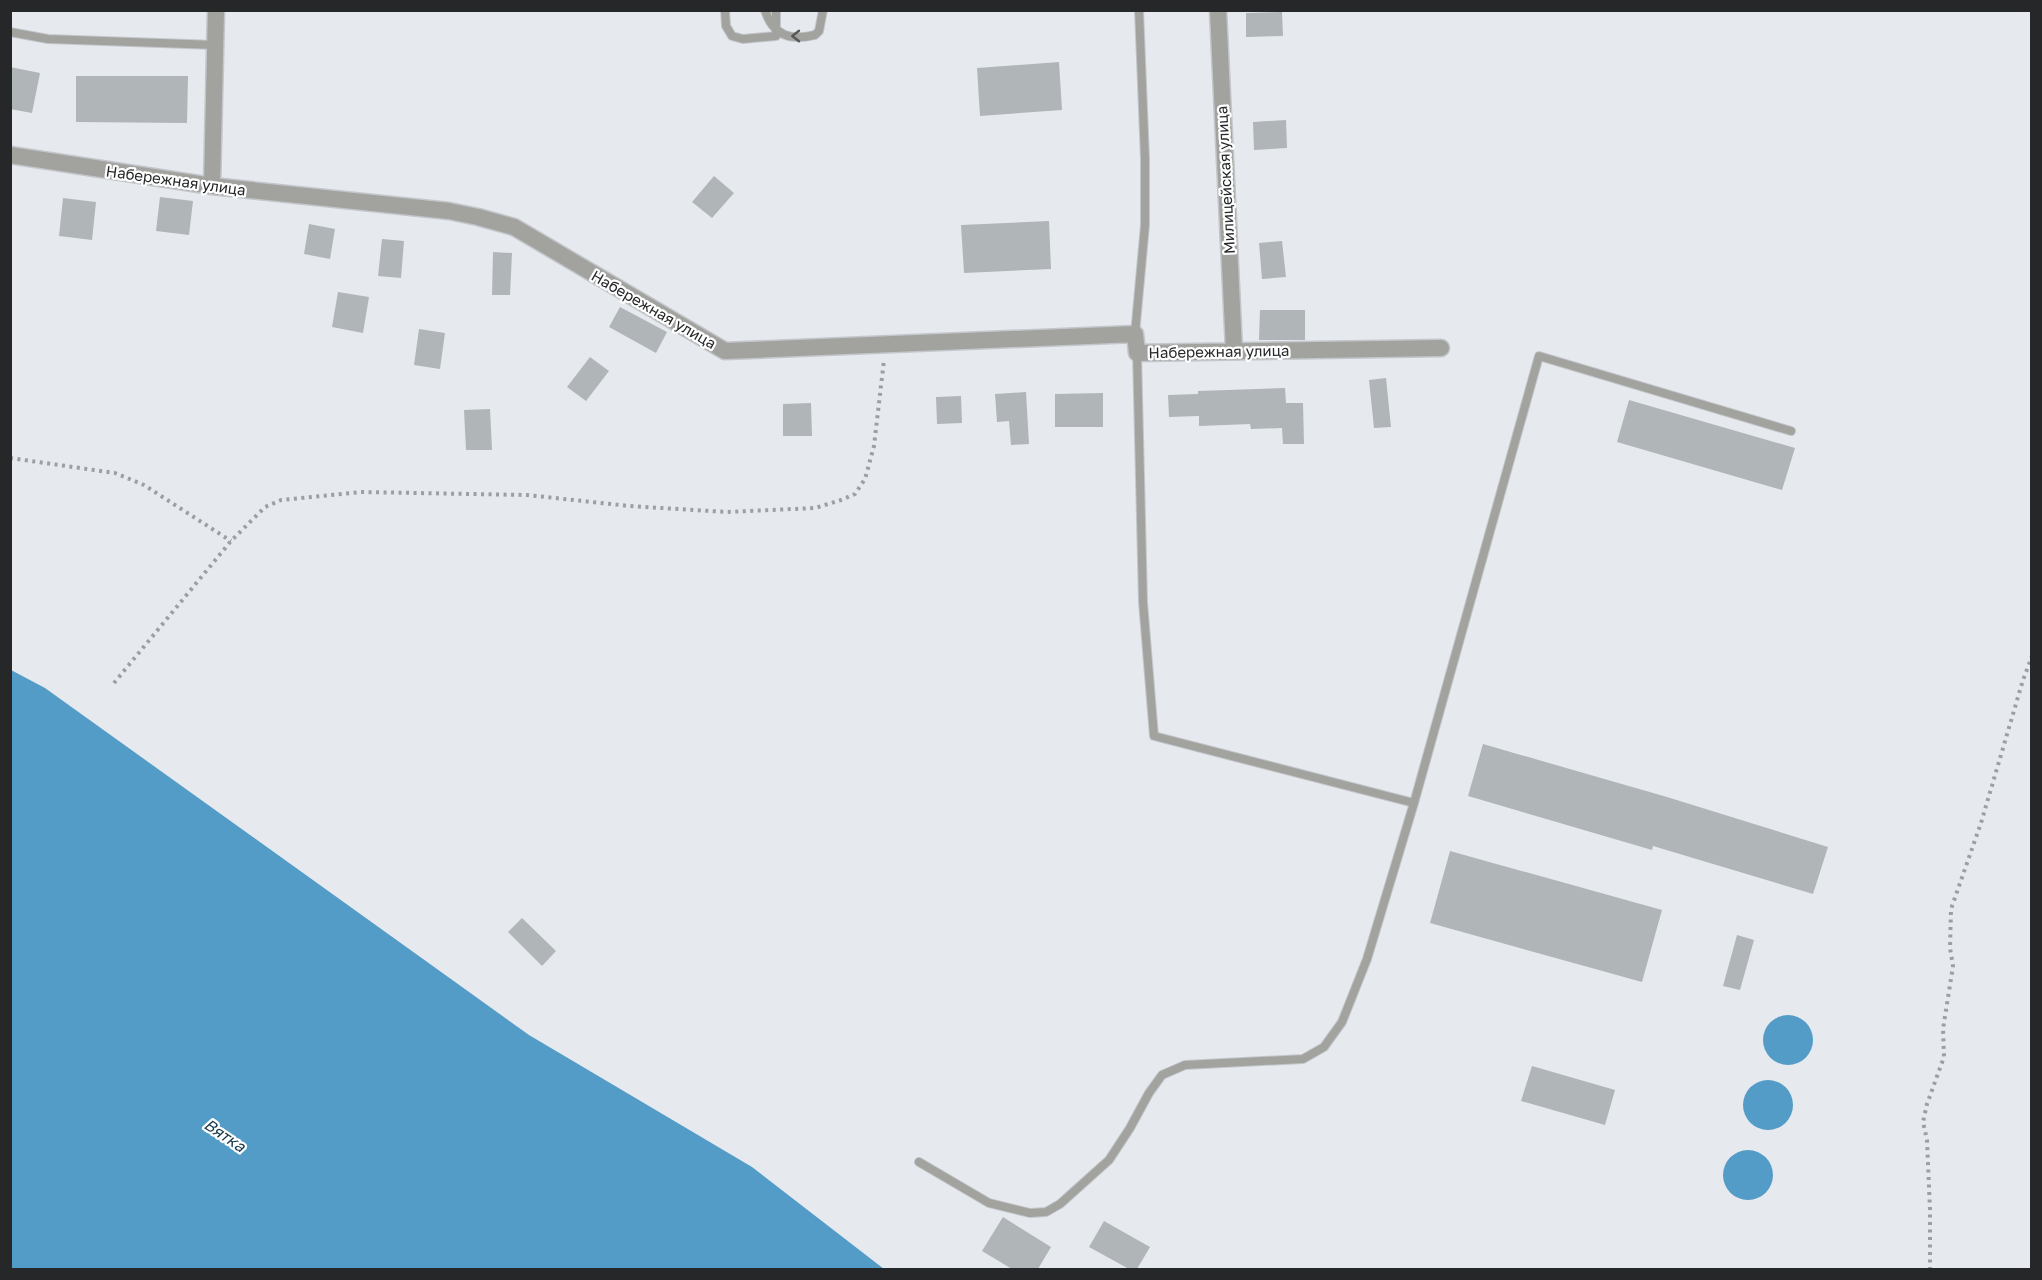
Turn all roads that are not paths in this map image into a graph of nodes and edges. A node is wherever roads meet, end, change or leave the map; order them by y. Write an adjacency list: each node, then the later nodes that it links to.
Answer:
1 (216, 10): 10 (street)
2 (725, 10): 9 (lane)
3 (765, 10): 9 (lane)
4 (776, 10): 9 (lane)
5 (823, 10): 9 (lane, one-way to 9)
6 (1139, 10): 13 (lane)
7 (1218, 10): 15 (street, Милицейская улица)
8 (10, 32): 10 (lane)
9 (776, 34)
10 (215, 45): 12 (street)
11 (10, 155): 12 (street, Набережная улица)
12 (212, 186): 13 (street, Набережная улица)
13 (1135, 334): 16 (street, Набережная улица)
14 (1441, 348): 15 (street, Набережная улица)
15 (1234, 350): 16 (street, Набережная улица)
16 (1137, 353): 18 (lane)
17 (1791, 431): 18 (lane)
18 (1414, 803): 19 (lane)
19 (919, 1162)

